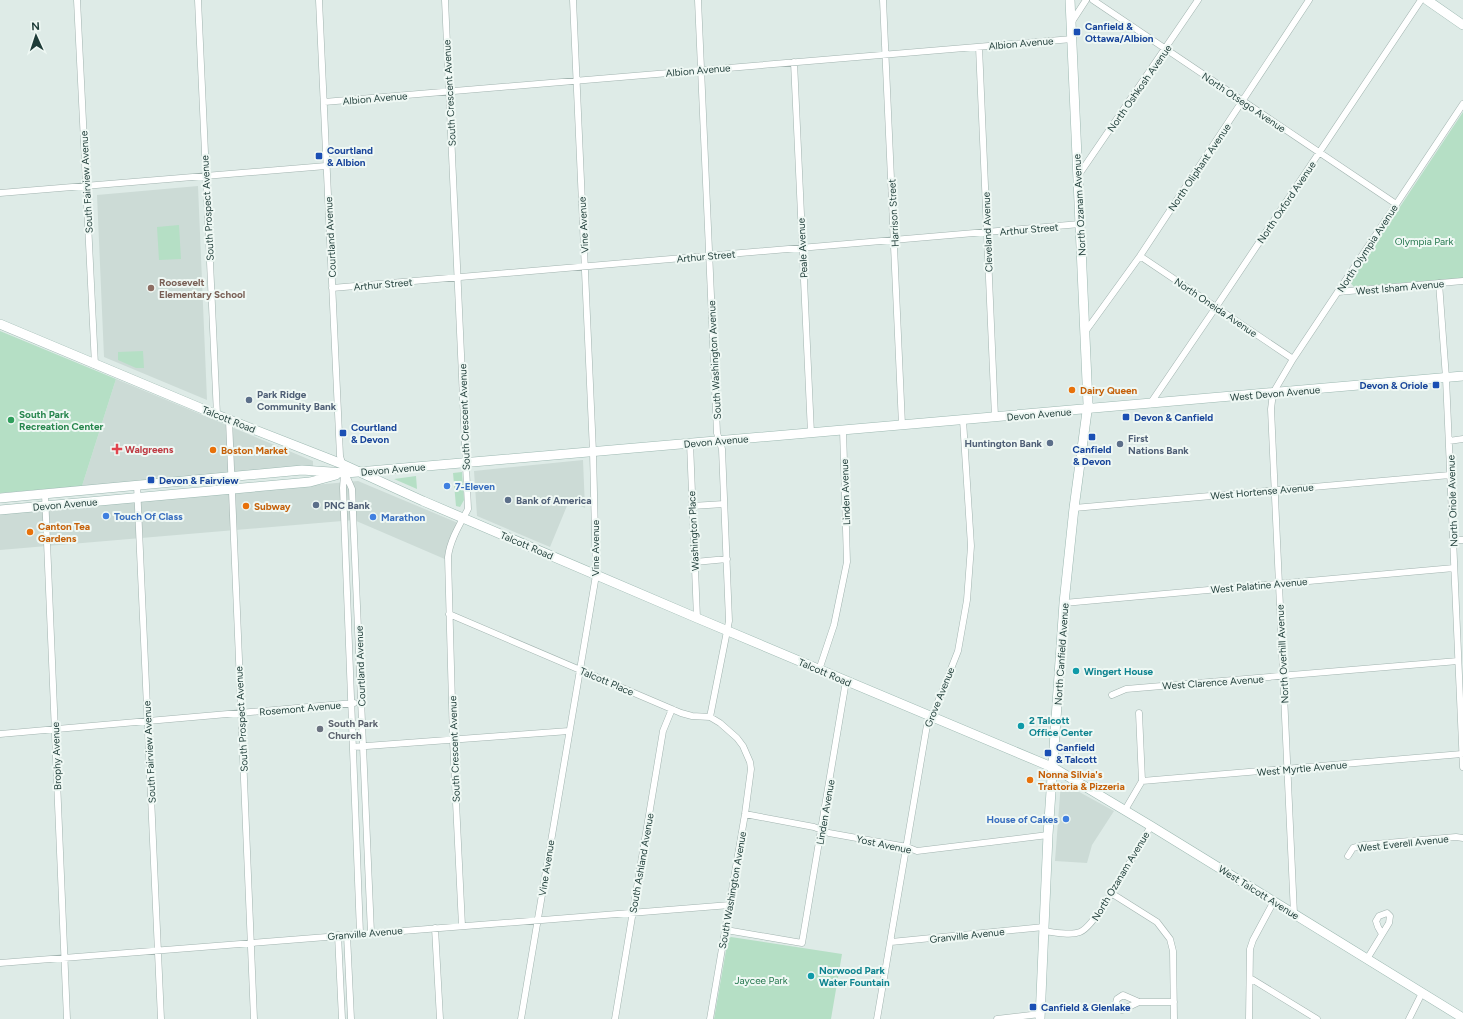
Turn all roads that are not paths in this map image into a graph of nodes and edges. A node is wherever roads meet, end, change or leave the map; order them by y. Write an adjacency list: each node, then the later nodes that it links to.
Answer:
1 (77, 0): 32 (street, South Fairview Avenue)
2 (198, 0): 30 (street, South Prospect Avenue)
3 (319, 0): 26 (street, Courtland Avenue)
4 (445, 0): 24 (street, South Crescent Avenue)
5 (573, 0): 23 (street, Vine Avenue)
6 (698, 0): 22 (street, South Washington Avenue)
7 (883, 0): 20 (street, Harrison Street)
8 (1070, 0): 15 (street, North Ozanam Avenue)
9 (1086, 0): 15 (street)
10 (1093, 0): 19 (street, North Otsego Avenue)
11 (1198, 0): 19 (street, North Oshkosh Avenue)
12 (1309, 0): 25 (street, North Oliphant Avenue)
13 (1421, 0): 28 (street, North Oxford Avenue)
14 (1427, 0): 16 (street)
15 (1071, 23): 17 (street, North Ozanam Avenue)
16 (1463, 25)
17 (1072, 39): 18 (street, Albion Avenue); 31 (street, North Ozanam Avenue)
18 (979, 46): 20 (street, Albion Avenue); 36 (street, Cleveland Avenue)
19 (1166, 49): 25 (street, North Otsego Avenue); 31 (street, North Oshkosh Avenue)
20 (886, 54): 21 (street, Albion Avenue); 37 (street, Harrison Street)
21 (794, 62): 22 (street, Albion Avenue); 38 (street, Peale Avenue)
22 (701, 70): 23 (street, Albion Avenue); 39 (street, South Washington Avenue)
23 (576, 81): 24 (street, Albion Avenue); 41 (street, Vine Avenue)
24 (449, 92): 26 (street, Albion Avenue); 42 (street, South Crescent Avenue)
25 (1243, 101): 28 (street, North Otsego Avenue); 40 (street, North Oliphant Avenue)
26 (324, 102): 29 (street, Courtland Avenue)
27 (1463, 104): 34 (street, North Olympia Avenue)
28 (1319, 152): 34 (street, North Otsego Avenue); 47 (street, North Oxford Avenue)
29 (326, 166): 30 (street); 45 (street, Courtland Avenue)
30 (206, 176): 32 (street); 57 (street, South Prospect Avenue)
31 (1078, 176): 35 (street, North Ozanam Avenue)
32 (86, 187): 33 (street); 51 (street, South Fairview Avenue)
33 (0, 193)
34 (1396, 204): 46 (street, North Olympia Avenue)
35 (1080, 224): 36 (street, Arthur Street); 49 (street, North Ozanam Avenue)
36 (987, 232): 37 (street, Arthur Street); 58 (street, Cleveland Avenue)
37 (894, 240): 38 (street, Arthur Street); 61 (street, Harrison Street)
38 (802, 248): 39 (street, Arthur Street); 63 (street, Peale Avenue)
39 (709, 256): 41 (street, Arthur Street); 66 (street, South Washington Avenue)
40 (1140, 256): 47 (street, North Oneida Avenue); 49 (street, North Oliphant Avenue)
41 (585, 267): 42 (street, Arthur Street); 68 (street, Vine Avenue)
42 (458, 278): 45 (street, Arthur Street); 69 (street, South Crescent Avenue)
43 (1463, 281): 44 (street, West Isham Avenue)
44 (1439, 284): 46 (street, West Isham Avenue); 53 (street, North Oriole Avenue)
45 (332, 288): 70 (street, Courtland Avenue)
46 (1338, 292): 50 (street, North Olympia Avenue)
47 (1216, 307): 50 (street, North Oneida Avenue); 55 (street, North Oxford Avenue)
48 (0, 324): 51 (street, Talcott Road)
49 (1085, 332): 56 (street, North Ozanam Avenue)
50 (1293, 359): 54 (street, North Olympia Avenue)
51 (95, 364): 57 (street, Talcott Road)
52 (1463, 376): 53 (street, West Devon Avenue)
53 (1446, 378): 54 (street, West Devon Avenue); 65 (street, North Oriole Avenue)
54 (1273, 393): 55 (street, West Devon Avenue); 76 (street, North Overhill Avenue)
55 (1150, 404): 56 (street, West Devon Avenue)
56 (1087, 410): 58 (street, Devon Avenue); 83 (street, North Canfield Avenue)
57 (217, 415): 59 (street, Talcott Road)
58 (995, 417): 60 (street, Devon Avenue)
59 (228, 420): 70 (street, Talcott Road); 73 (street, South Prospect Avenue)
60 (963, 420): 61 (street, Devon Avenue); 110 (street, Grove Avenue)
61 (902, 425): 62 (street, Devon Avenue)
62 (842, 430): 63 (street, Devon Avenue); 100 (street, Linden Avenue)
63 (811, 433): 66 (street, Devon Avenue)
64 (1463, 439): 65 (street)
65 (1449, 440): 72 (street, North Oriole Avenue)
66 (720, 441): 67 (street, Devon Avenue); 80 (street, South Washington Avenue)
67 (690, 443): 68 (street, Devon Avenue); 82 (street, Washington Place)
68 (593, 452): 69 (street, Devon Avenue); 91 (street, Vine Avenue)
69 (466, 462): 71 (street, Devon Avenue); 85 (street, South Crescent Avenue)
70 (344, 468): 71 (street, Devon Avenue); 73 (street, Devon Avenue); 75 (street, Devon Avenue); 104 (street, Courtland Avenue); 105 (street, Courtland Avenue)
71 (358, 472): 85 (street, Talcott Road)
72 (1450, 475): 76 (street, West Hortense Avenue); 86 (street, North Oriole Avenue)
73 (230, 477): 74 (street, Devon Avenue); 75 (street, South Prospect Avenue)
74 (137, 485): 77 (street, Devon Avenue); 78 (street, South Fairview Avenue)
75 (231, 489): 78 (street, Devon Avenue); 107 (street, South Prospect Avenue)
76 (1275, 490): 83 (street, West Hortense Avenue); 92 (street, North Overhill Avenue)
77 (45, 494): 79 (street, Devon Avenue); 81 (street, Brophy Avenue)
78 (138, 497): 81 (street, Devon Avenue); 111 (street, South Fairview Avenue)
79 (0, 498)
80 (724, 504): 82 (street); 88 (street, South Washington Avenue)
81 (46, 506): 84 (street, Devon Avenue); 112 (street, Brophy Avenue)
82 (692, 506): 89 (street, Washington Place)
83 (1074, 508): 93 (street, North Canfield Avenue)
84 (0, 510)
85 (463, 518): 91 (street, Talcott Road); 94 (street, South Crescent Avenue)
86 (1453, 540): 87 (street); 90 (street, North Oriole Avenue)
87 (1463, 540)
88 (727, 559): 89 (street); 96 (street, South Washington Avenue)
89 (695, 562): 95 (street, Washington Place)
90 (1454, 568): 92 (street, West Palatine Avenue); 97 (street, North Oriole Avenue)
91 (596, 575): 95 (street, Talcott Road); 99 (street, Vine Avenue)
92 (1279, 583): 93 (street, West Palatine Avenue); 101 (street, North Overhill Avenue)
93 (1064, 603): 121 (street, North Canfield Avenue)
94 (449, 614): 99 (street, Talcott Place); 116 (street, South Crescent Avenue)
95 (697, 618): 96 (street, Talcott Road)
96 (727, 630): 100 (street, Talcott Road); 109 (street, South Washington Avenue)
97 (1460, 640): 98 (street, North Oriole Avenue)
98 (1458, 661): 101 (street, West Clarence Avenue); 115 (street, North Oriole Avenue)
99 (580, 669): 106 (street, Talcott Place); 113 (street, Vine Avenue)
100 (819, 670): 102 (street, Talcott Road)
101 (1283, 676): 103 (street, West Clarence Avenue); 122 (street, North Overhill Avenue)
102 (846, 681): 110 (street, Talcott Road); 127 (street, Linden Avenue)
103 (1112, 695)
104 (361, 703): 105 (street, Rosemont Avenue); 117 (street, Courtland Avenue)
105 (351, 704): 107 (street, Rosemont Avenue); 118 (street, Courtland Avenue)
106 (672, 709): 109 (street, Talcott Place); 135 (street, South Ashland Avenue)
107 (240, 713): 111 (street, Rosemont Avenue); 147 (street, South Prospect Avenue)
108 (1138, 713): 123 (street)
109 (710, 717): 125 (street, South Washington Avenue)
110 (932, 717): 121 (street, Talcott Road); 130 (street, Grove Avenue)
111 (148, 721): 112 (street, Rosemont Avenue); 149 (street, South Fairview Avenue)
112 (55, 730): 114 (street, Rosemont Avenue); 150 (street, Brophy Avenue)
113 (569, 731): 116 (street); 137 (street, Vine Avenue)
114 (0, 734)
115 (1462, 737): 119 (street, North Oriole Avenue)
116 (453, 740): 117 (street); 138 (street, South Crescent Avenue)
117 (363, 746): 118 (street); 142 (street, Courtland Avenue)
118 (353, 747): 143 (street, Courtland Avenue)
119 (1462, 754): 120 (street, North Oriole Avenue); 122 (street, West Myrtle Avenue)
120 (1463, 767)
121 (1054, 768): 124 (street, West Talcott Avenue); 128 (street, North Canfield Avenue)
122 (1288, 769): 123 (street, West Myrtle Avenue); 136 (street, North Overhill Avenue)
123 (1142, 781): 124 (street)
124 (1125, 810): 126 (street, West Talcott Avenue)
125 (745, 814): 127 (street, Yost Avenue); 134 (street, South Washington Avenue)
126 (1151, 826): 132 (street, North Ozanam Avenue); 133 (street, West Talcott Avenue)
127 (822, 830): 130 (street, Yost Avenue); 141 (street, Linden Avenue)
128 (1048, 835): 130 (street, Yost Avenue); 140 (street, North Canfield Avenue)
129 (1463, 838): 131 (street, West Everell Avenue)
130 (907, 847): 148 (street, Grove Avenue)
131 (1348, 856)
132 (1111, 893): 140 (street, North Ozanam Avenue); 156 (street)
133 (1274, 901): 136 (street, West Talcott Avenue); 153 (street)
134 (730, 905): 135 (street, Granville Avenue); 141 (street, South Washington Avenue)
135 (633, 912): 137 (street, Granville Avenue); 166 (street, South Ashland Avenue)
136 (1294, 914): 151 (street, West Talcott Avenue)
137 (538, 920): 138 (street, Granville Avenue); 165 (street, Vine Avenue)
138 (462, 926): 139 (street, Granville Avenue)
139 (435, 928): 142 (street, Granville Avenue); 164 (street)
140 (1043, 929): 148 (street, Granville Avenue); 157 (street, North Canfield Avenue)
141 (726, 930): 167 (street, South Washington Avenue)
142 (371, 932): 143 (street, Granville Avenue)
143 (360, 933): 146 (street, Granville Avenue)
144 (1382, 934): 151 (street)
145 (338, 935): 146 (street, Granville Avenue); 147 (street, Granville Avenue); 162 (street)
146 (347, 935): 163 (street)
147 (251, 942): 149 (street, Granville Avenue); 161 (street, South Prospect Avenue)
148 (891, 942): 168 (street, Grove Avenue)
149 (158, 950): 150 (street, Granville Avenue); 160 (street, South Fairview Avenue)
150 (65, 958): 152 (street, Granville Avenue); 159 (street, Brophy Avenue)
151 (1367, 959): 154 (street, West Talcott Avenue)
152 (0, 963)
153 (1250, 978): 171 (street); 172 (street)
154 (1422, 993): 158 (street, West Talcott Avenue); 173 (street)
155 (1139, 1002): 156 (street)
156 (1174, 1002): 170 (street)
157 (1040, 1017): 169 (street)
158 (1463, 1018)
159 (67, 1019)
160 (161, 1019)
161 (254, 1019)
162 (342, 1019)
163 (350, 1019)
164 (440, 1019)
165 (521, 1019)
166 (615, 1019)
167 (710, 1019)
168 (877, 1019)
169 (997, 1019)
170 (1174, 1019)
171 (1249, 1019)
172 (1317, 1019)
173 (1408, 1019)

